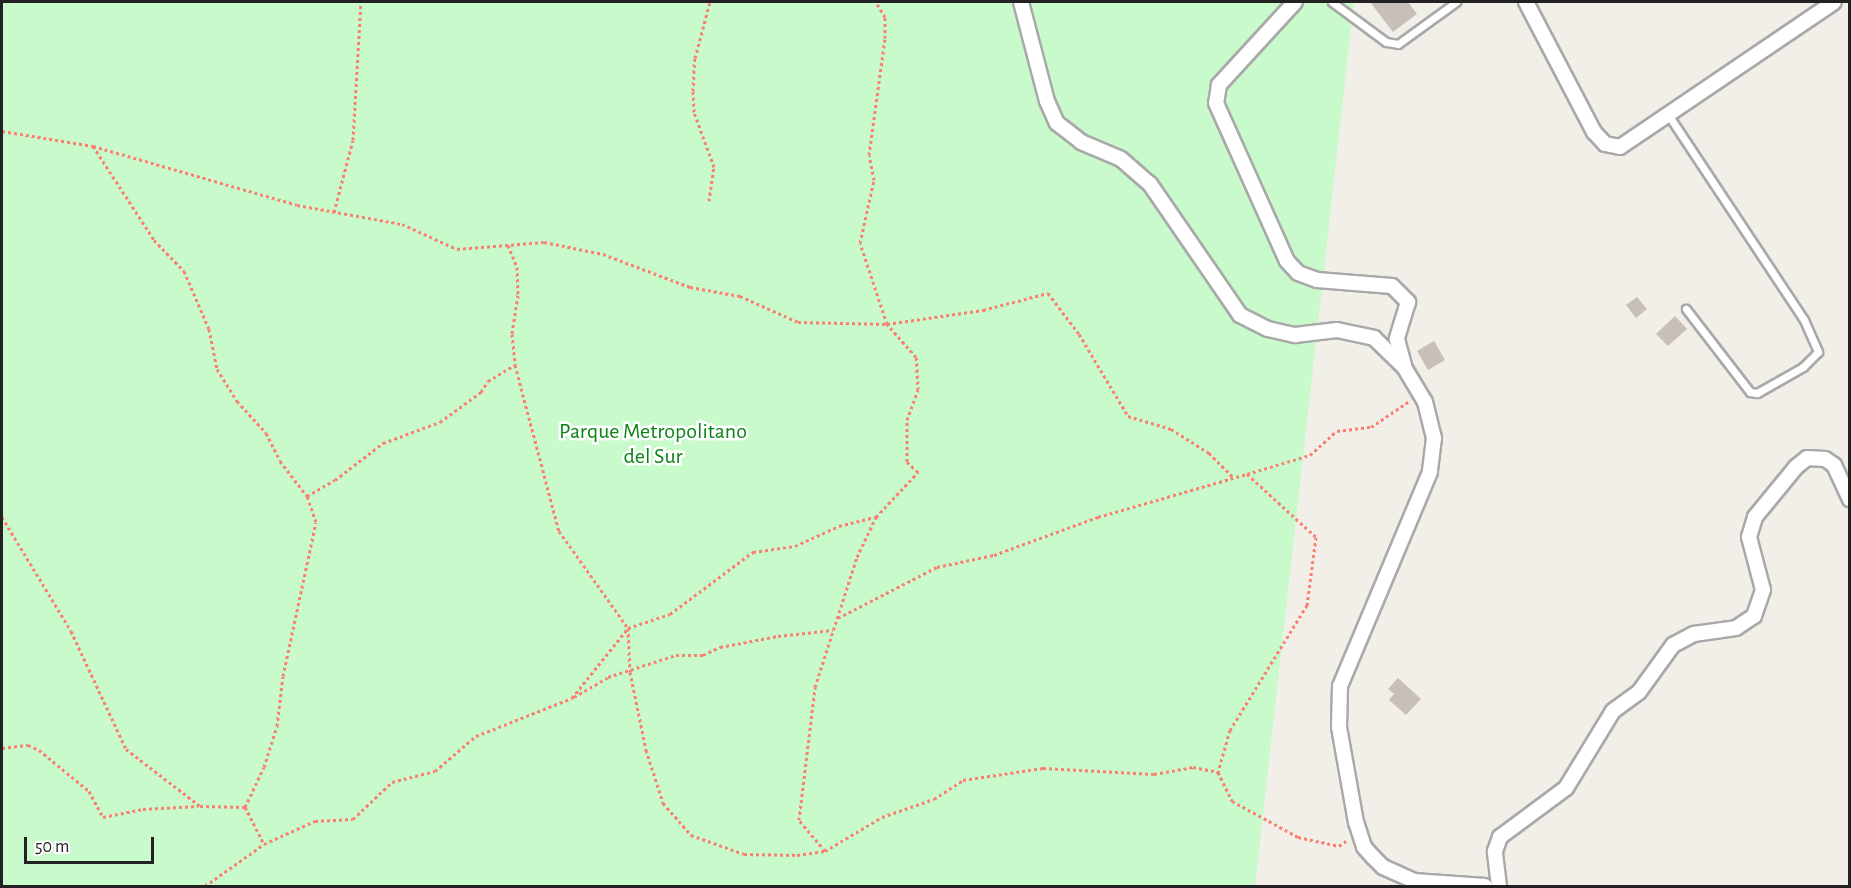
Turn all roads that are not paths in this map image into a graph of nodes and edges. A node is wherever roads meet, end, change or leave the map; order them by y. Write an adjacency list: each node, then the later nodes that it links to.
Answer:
1 (1021, 2): 9 (street)
2 (1295, 2): 9 (street)
3 (1332, 2): 4 (lane)
4 (1456, 2)
5 (1526, 2): 7 (street)
6 (1834, 2): 7 (street)
7 (1669, 116): 8 (lane)
8 (1686, 309)
9 (1404, 368): 11 (street)
10 (1850, 499): 12 (street)
11 (1485, 886)
12 (1499, 886)

